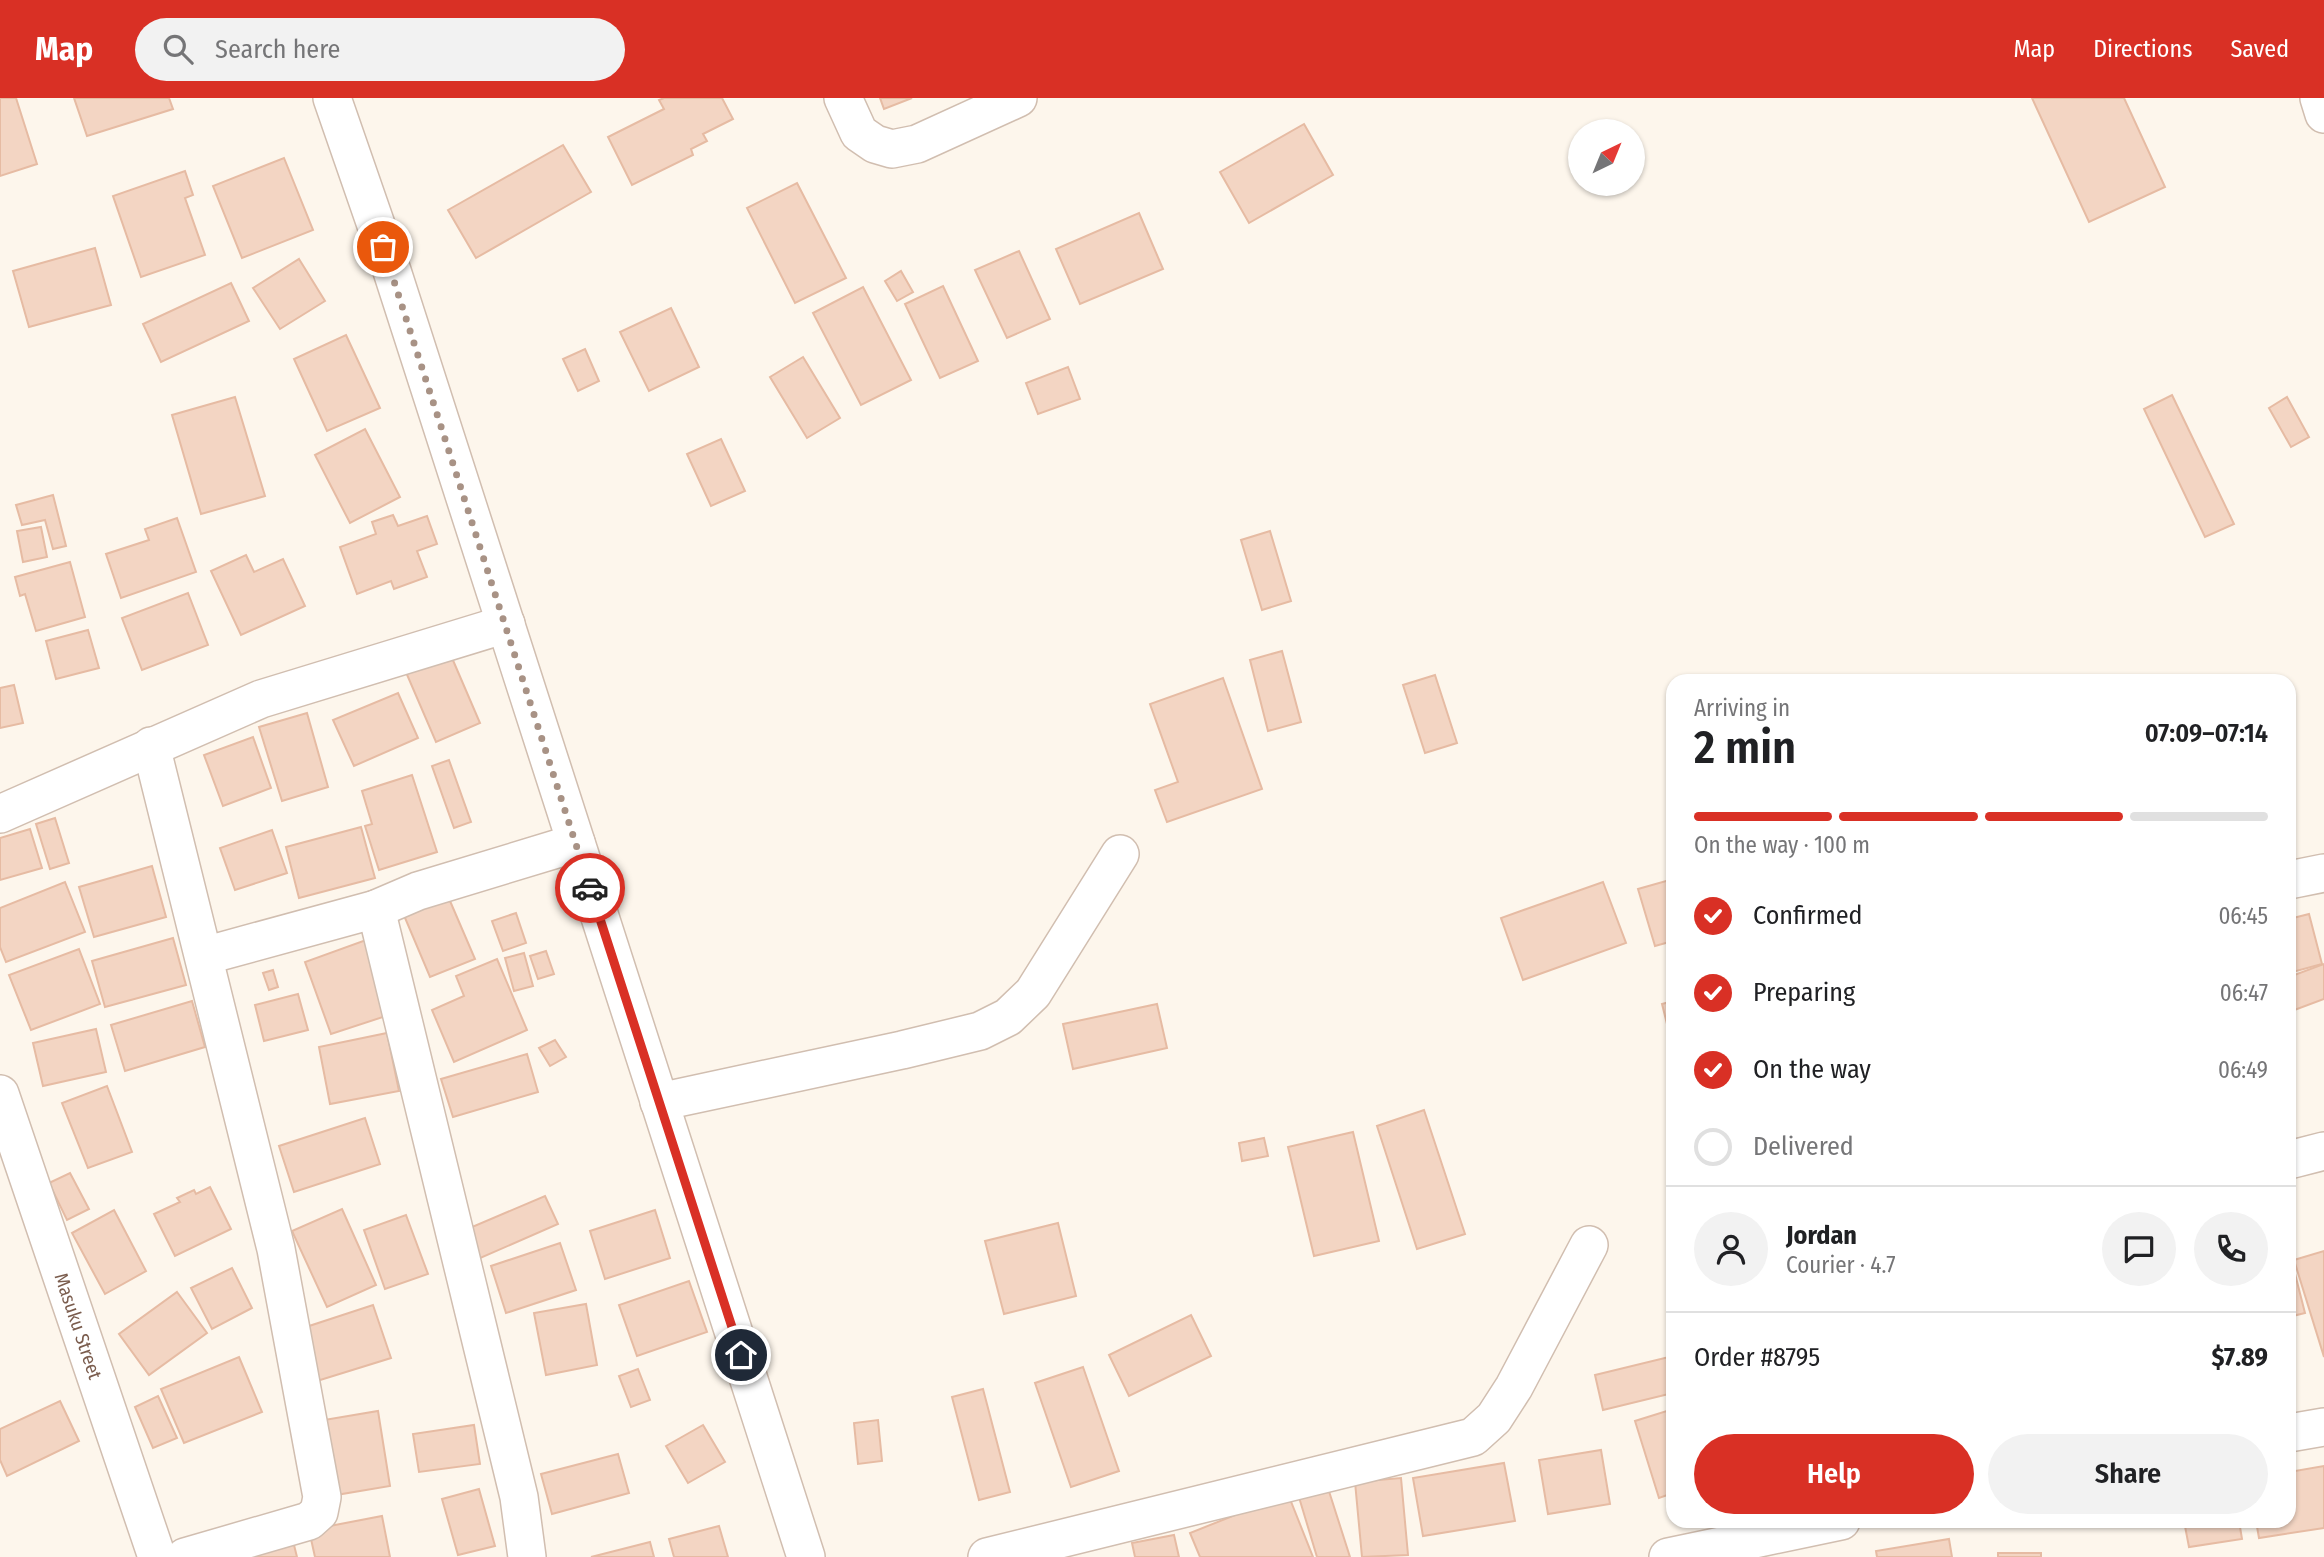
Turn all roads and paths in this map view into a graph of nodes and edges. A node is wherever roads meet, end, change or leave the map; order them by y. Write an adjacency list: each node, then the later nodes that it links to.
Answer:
1 (332, 98): 6 (street)
2 (844, 98): 3 (street)
3 (1018, 98)
4 (2319, 98): 5 (street)
5 (2324, 114)
6 (506, 624): 7 (street); 9 (street)
7 (151, 746): 8 (street); 14 (street)
8 (0, 814)
9 (576, 843): 13 (street); 16 (street)
10 (1120, 853): 16 (street)
11 (2324, 873): 12 (street)
12 (2296, 879)
13 (376, 909): 14 (street); 25 (street)
14 (204, 956): 24 (street)
15 (0, 1094): 23 (street, Masuku Street)
16 (659, 1102): 26 (street)
17 (2324, 1151): 18 (street)
18 (2296, 1158)
19 (1589, 1245): 27 (street)
20 (2324, 1427): 21 (street)
21 (2296, 1432)
22 (1807, 1528): 28 (street)
23 (158, 1557)
24 (185, 1557)
25 (527, 1557)
26 (806, 1557)
27 (987, 1557)
28 (1668, 1557)

